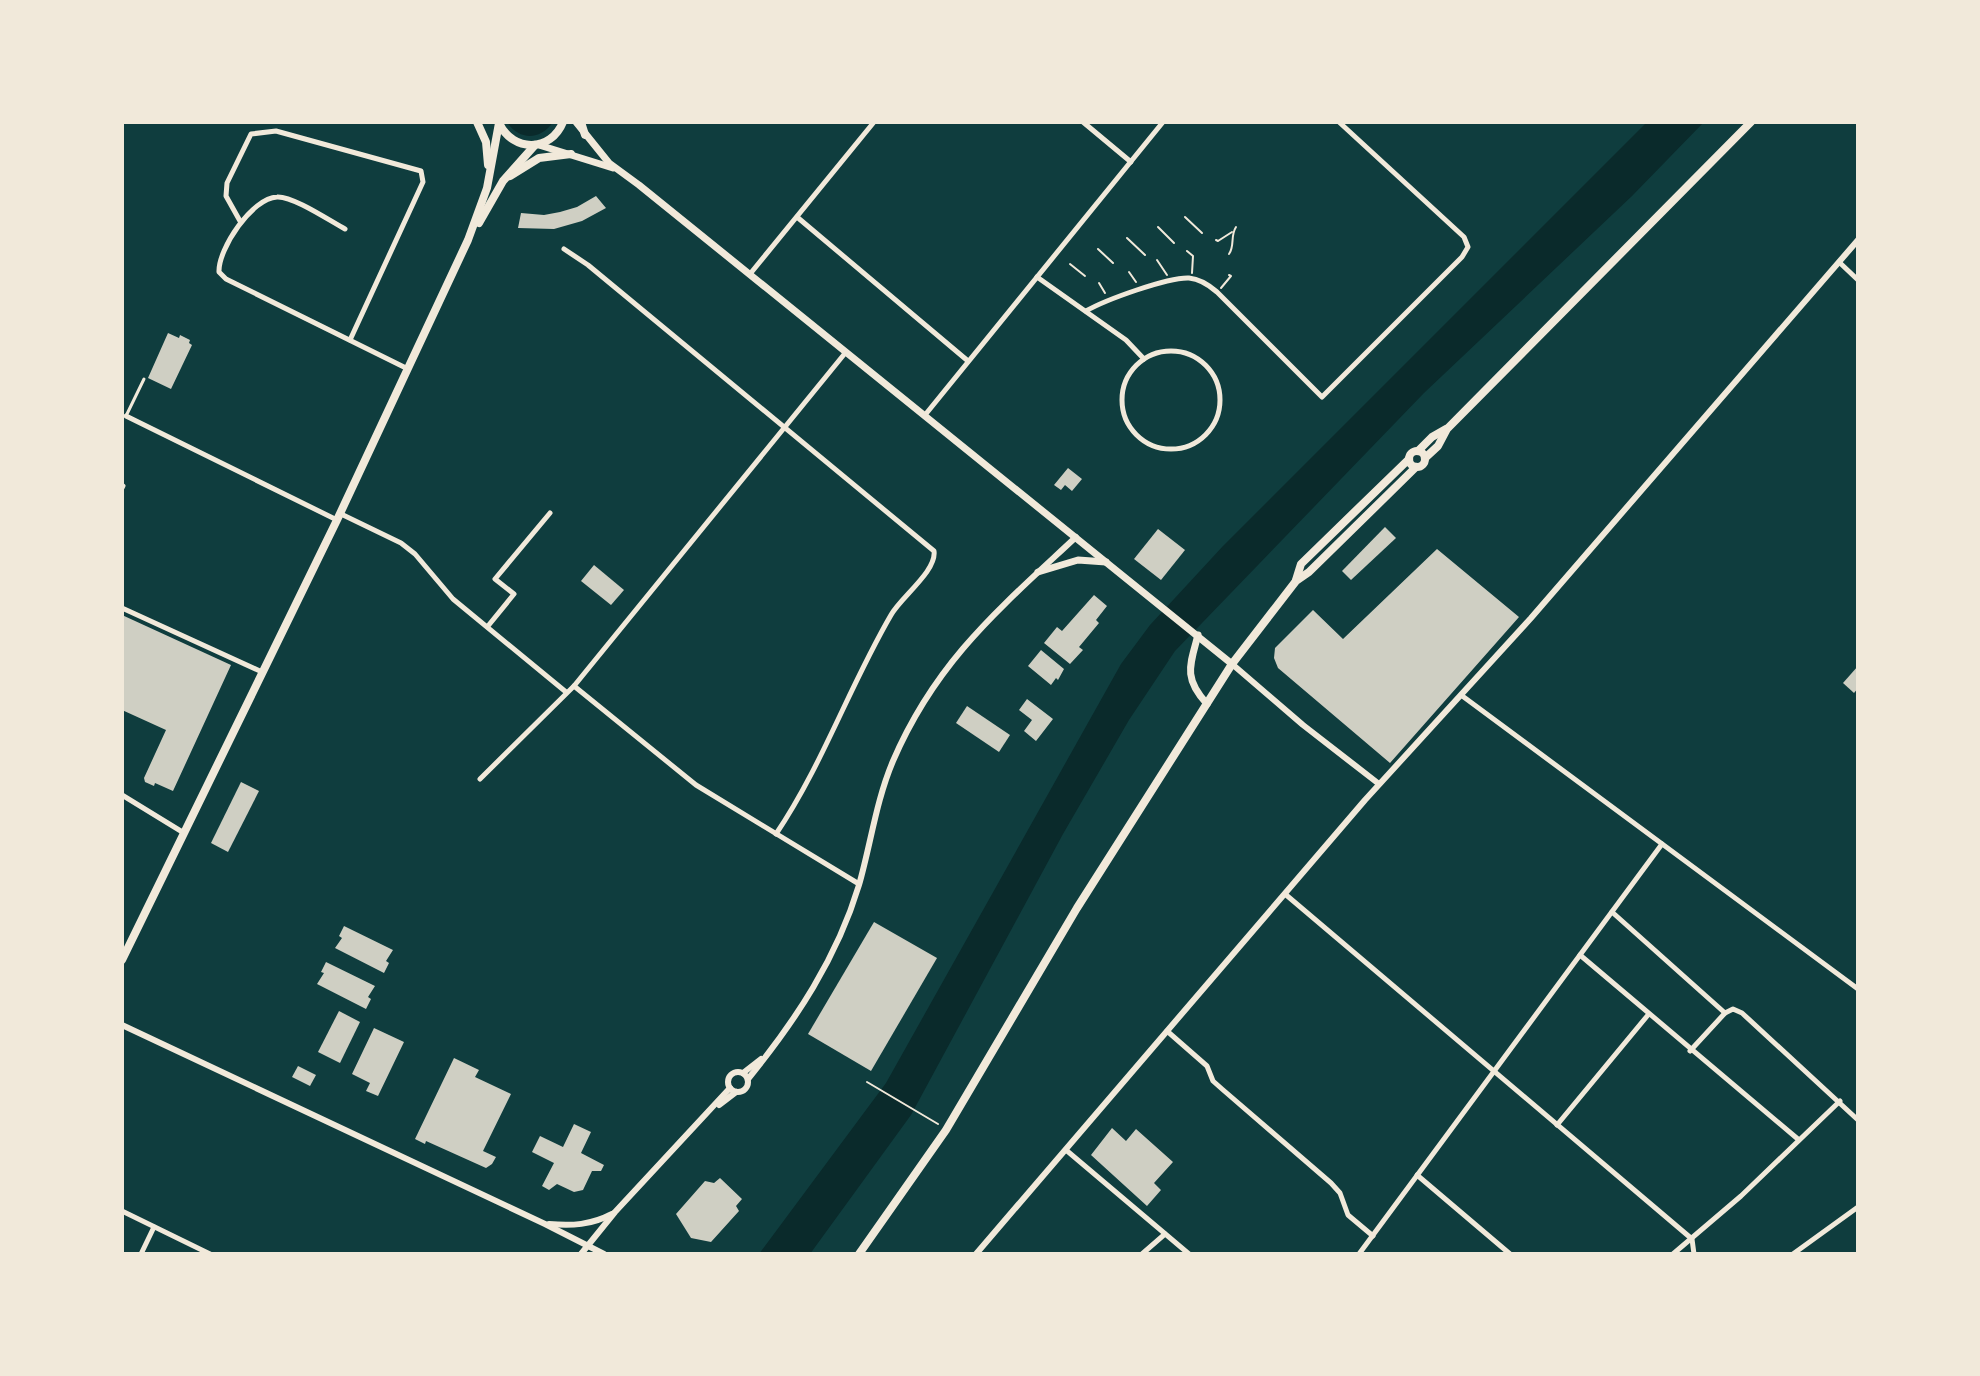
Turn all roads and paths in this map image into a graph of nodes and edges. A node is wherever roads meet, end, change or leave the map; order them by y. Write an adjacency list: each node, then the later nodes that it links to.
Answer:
1 (477, 122): 15 (main road)
2 (499, 122): 11 (main road); 15 (main road)
3 (563, 122): 11 (main road)
4 (578, 122): 10 (main road)
5 (874, 122): 17 (street)
6 (1083, 122): 13 (street)
7 (1163, 122): 13 (street)
8 (1339, 122): 49 (street)
9 (1751, 122): 61 (main road)
10 (585, 135): 14 (main road)
11 (537, 145): 12 (main road); 16 (main road)
12 (571, 154): 14 (main road); 16 (main road)
13 (1131, 162): 43 (street)
14 (620, 171): 40 (main road)
15 (489, 177): 26 (main road)
16 (503, 181): 26 (main road)
17 (797, 217): 40 (street); 55 (street)
18 (1185, 217): 24 (path)
19 (240, 221): 22 (street); 52 (street); 52 (street)
20 (1158, 227): 29 (path)
21 (1236, 227): 23 (path)
22 (345, 229)
23 (1233, 231): 27 (path); 33 (path)
24 (1202, 233)
25 (1127, 238): 34 (path)
26 (468, 240): 56 (main road)
27 (1216, 240)
28 (1858, 240): 36 (street)
29 (1174, 243)
30 (564, 249): 60 (street)
31 (1098, 249): 37 (path)
32 (1187, 251): 44 (path)
33 (1229, 254)
34 (1145, 255)
35 (1157, 260): 45 (path)
36 (1839, 262): 46 (street); 79 (street)
37 (1113, 263)
38 (1070, 264): 42 (path)
39 (1129, 272): 48 (path)
40 (750, 274): 53 (main road)
41 (1229, 275): 49 (path)
42 (1085, 276)
43 (1037, 277): 51 (street); 55 (street)
44 (1192, 278): 45 (street); 49 (street)
45 (1169, 280): 48 (street)
46 (1858, 280)
47 (1099, 283): 50 (path)
48 (1140, 291): 50 (street)
49 (1217, 292)
50 (1109, 302): 51 (street)
51 (1086, 311): 54 (street)
52 (350, 340): 56 (street)
53 (846, 351): 58 (main road); 60 (street)
54 (1144, 359): 54 (street)
55 (968, 361): 58 (street)
56 (408, 369): 67 (main road)
57 (144, 379): 59 (lane)
58 (925, 415): 68 (main road)
59 (126, 416): 67 (street)
60 (785, 426): 77 (street); 85 (street)
61 (1447, 429): 62 (main road); 63 (main road)
62 (1418, 451): 63 (main road); 64 (main road)
63 (1425, 458): 65 (main road)
64 (1409, 459): 65 (main road); 71 (main road)
65 (1416, 467): 71 (main road)
66 (550, 513): 73 (street)
67 (338, 517): 73 (street); 76 (main road)
68 (1076, 537): 69 (main road); 70 (street)
69 (1108, 562): 70 (main road); 74 (main road)
70 (1038, 572): 87 (street)
71 (1296, 581): 75 (main road)
72 (122, 608): 76 (street)
73 (488, 626): 78 (street)
74 (1198, 635): 75 (main road); 80 (main road)
75 (1232, 664): 80 (main road); 82 (street)
76 (263, 673): 84 (main road)
77 (574, 686): 78 (street); 85 (street)
78 (566, 692): 81 (street)
79 (1461, 695): 82 (street); 86 (street)
80 (1207, 704): 122 (main road)
81 (480, 779)
82 (1379, 784): 88 (street)
83 (122, 795): 84 (street)
84 (184, 833): 91 (main road)
85 (776, 834): 87 (street)
86 (1662, 844): 89 (street); 92 (street)
87 (859, 884): 99 (street)
88 (1285, 894): 96 (street); 98 (street)
89 (1612, 912): 90 (street); 93 (street)
90 (1580, 955): 94 (street); 98 (street)
91 (122, 960)
92 (1858, 989)
93 (1725, 1013): 97 (street); 102 (street)
94 (1649, 1014): 97 (street); 105 (street)
95 (122, 1025): 112 (street)
96 (1167, 1031): 107 (street); 115 (street)
97 (1690, 1051): 106 (street)
98 (1494, 1071): 105 (street); 108 (street)
99 (746, 1076): 101 (street); 101 (street)
100 (867, 1082): 104 (path)
101 (733, 1090): 111 (street)
102 (1840, 1101): 103 (street); 106 (street)
103 (1858, 1120)
104 (938, 1124)
105 (1557, 1125): 116 (street)
106 (1799, 1140): 116 (street)
107 (1066, 1150): 114 (street); 123 (street)
108 (1417, 1175): 115 (street); 127 (street)
109 (1858, 1207): 130 (street)
110 (122, 1211): 113 (street)
111 (615, 1212): 112 (street); 117 (street)
112 (545, 1224): 117 (street)
113 (154, 1227): 118 (street); 119 (street)
114 (1165, 1234): 124 (street); 125 (street)
115 (1373, 1236): 126 (street)
116 (1692, 1239): 128 (street); 129 (street)
117 (587, 1246): 120 (street); 121 (street)
118 (141, 1254)
119 (210, 1254)
120 (581, 1254)
121 (604, 1254)
122 (859, 1254)
123 (976, 1254)
124 (1142, 1254)
125 (1189, 1254)
126 (1359, 1254)
127 (1510, 1254)
128 (1673, 1254)
129 (1694, 1254)
130 (1793, 1254)

